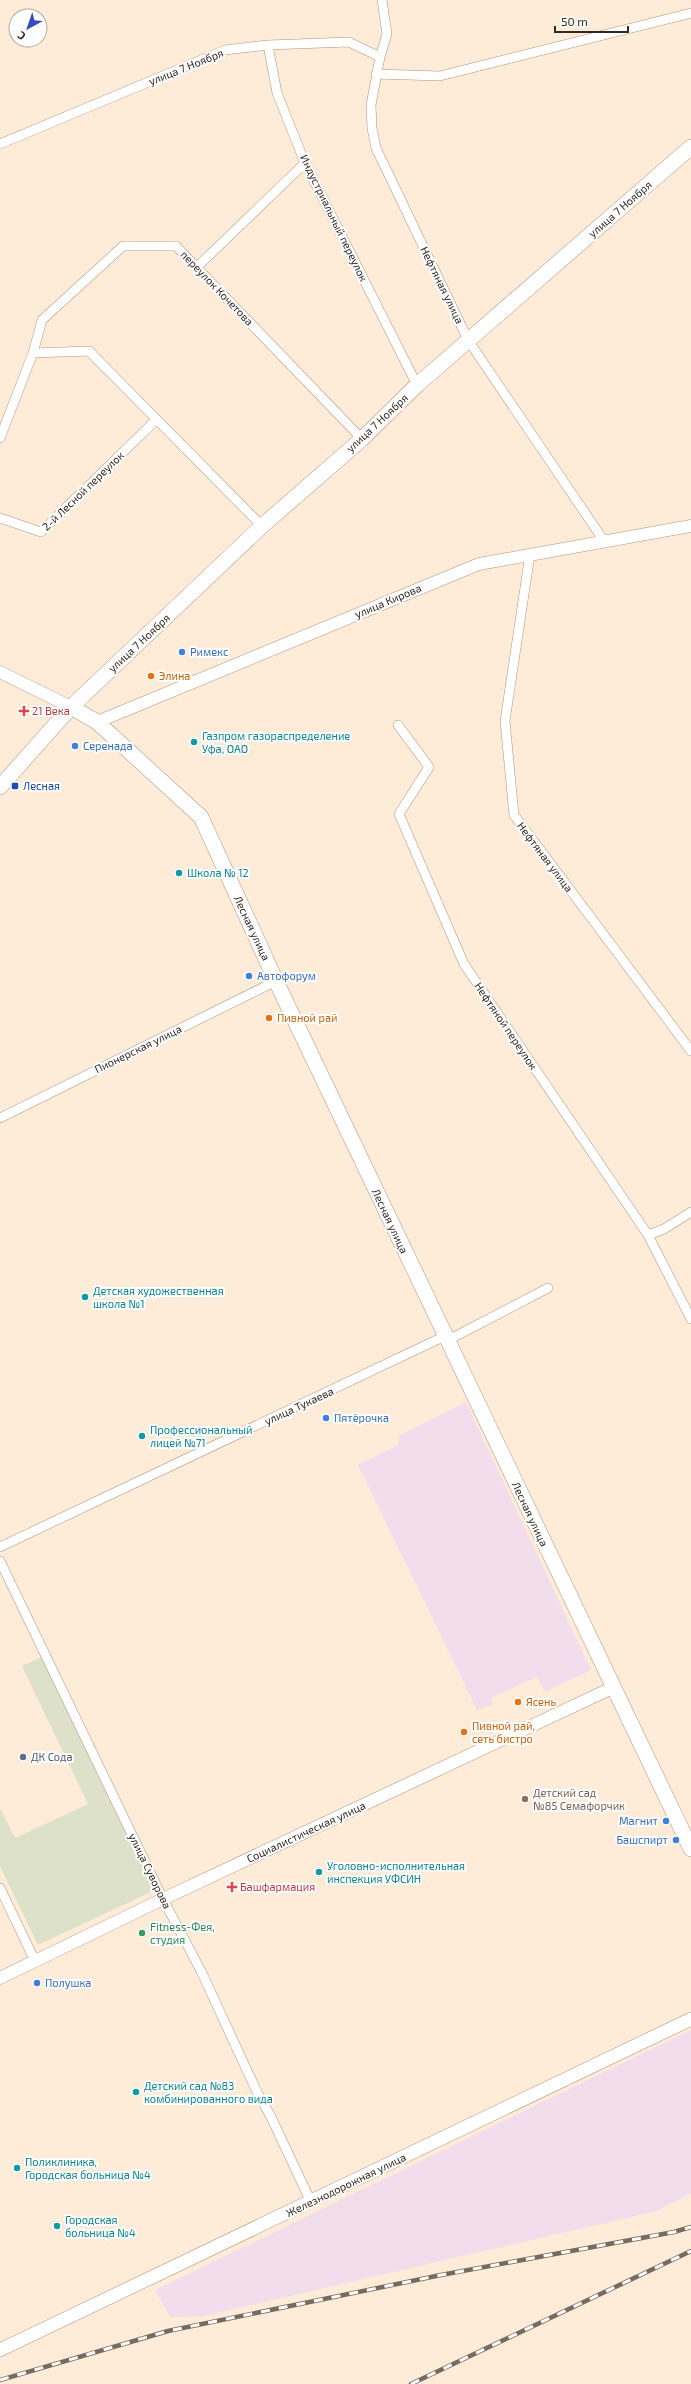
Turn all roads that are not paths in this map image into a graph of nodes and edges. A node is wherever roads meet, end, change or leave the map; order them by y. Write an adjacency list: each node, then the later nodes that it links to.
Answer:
1 (382, 0): 4 (street, Нефтяная улица)
2 (691, 13): 5 (street)
3 (268, 45): 4 (street, улица 7 Ноября); 6 (street, улица 7 Ноября); 8 (street, Индустриальный переулок)
4 (380, 57): 5 (street, Нефтяная улица)
5 (376, 74): 10 (street, Нефтяная улица)
6 (0, 144)
7 (691, 147): 10 (main road, улица 7 Ноября)
8 (305, 163): 9 (street); 12 (street, Индустриальный переулок)
9 (197, 267): 11 (street, переулок Кочетова); 15 (street, переулок Кочетова)
10 (468, 340): 12 (main road, улица 7 Ноября); 19 (street, Нефтяная улица)
11 (33, 353): 13 (street); 14 (street, переулок Кочетова)
12 (417, 385): 15 (main road, улица 7 Ноября)
13 (156, 420): 16 (street, 2-й Лесной переулок); 17 (street)
14 (0, 438)
15 (362, 439): 17 (main road, улица 7 Ноября)
16 (0, 518)
17 (262, 526): 22 (main road, улица 7 Ноября)
18 (691, 526): 19 (street, улица Кирова)
19 (604, 541): 20 (street, улица Кирова)
20 (530, 554): 23 (street, улица Кирова); 27 (street, Нефтяная улица)
21 (0, 672): 22 (street, Лесная улица)
22 (71, 707): 23 (main road, Лесная улица); 25 (main road, улица 7 Ноября)
23 (97, 722): 26 (main road, Лесная улица)
24 (398, 724): 30 (street, Нефтяной переулок)
25 (0, 787)
26 (276, 981): 28 (street, Пионерская улица); 33 (main road, Лесная улица)
27 (691, 1051)
28 (0, 1118)
29 (691, 1212): 30 (street)
30 (648, 1235): 32 (street, Нефтяной переулок)
31 (548, 1288): 33 (street, улица Тукаева)
32 (691, 1319)
33 (445, 1336): 34 (street, улица Тукаева); 36 (main road, Лесная улица)
34 (0, 1547)
35 (0, 1561): 39 (street, улица Суворова)
36 (612, 1688): 37 (main road, Лесная улица); 39 (street, Социалистическая улица)
37 (691, 1849)
38 (0, 1888): 40 (street)
39 (163, 1899): 40 (street, Социалистическая улица); 43 (street, улица Суворова)
40 (35, 1961): 41 (street, Социалистическая улица)
41 (0, 1978)
42 (691, 2019): 43 (main road, Железнодорожная улица)
43 (311, 2202): 44 (main road, Железнодорожная улица)
44 (0, 2350)

